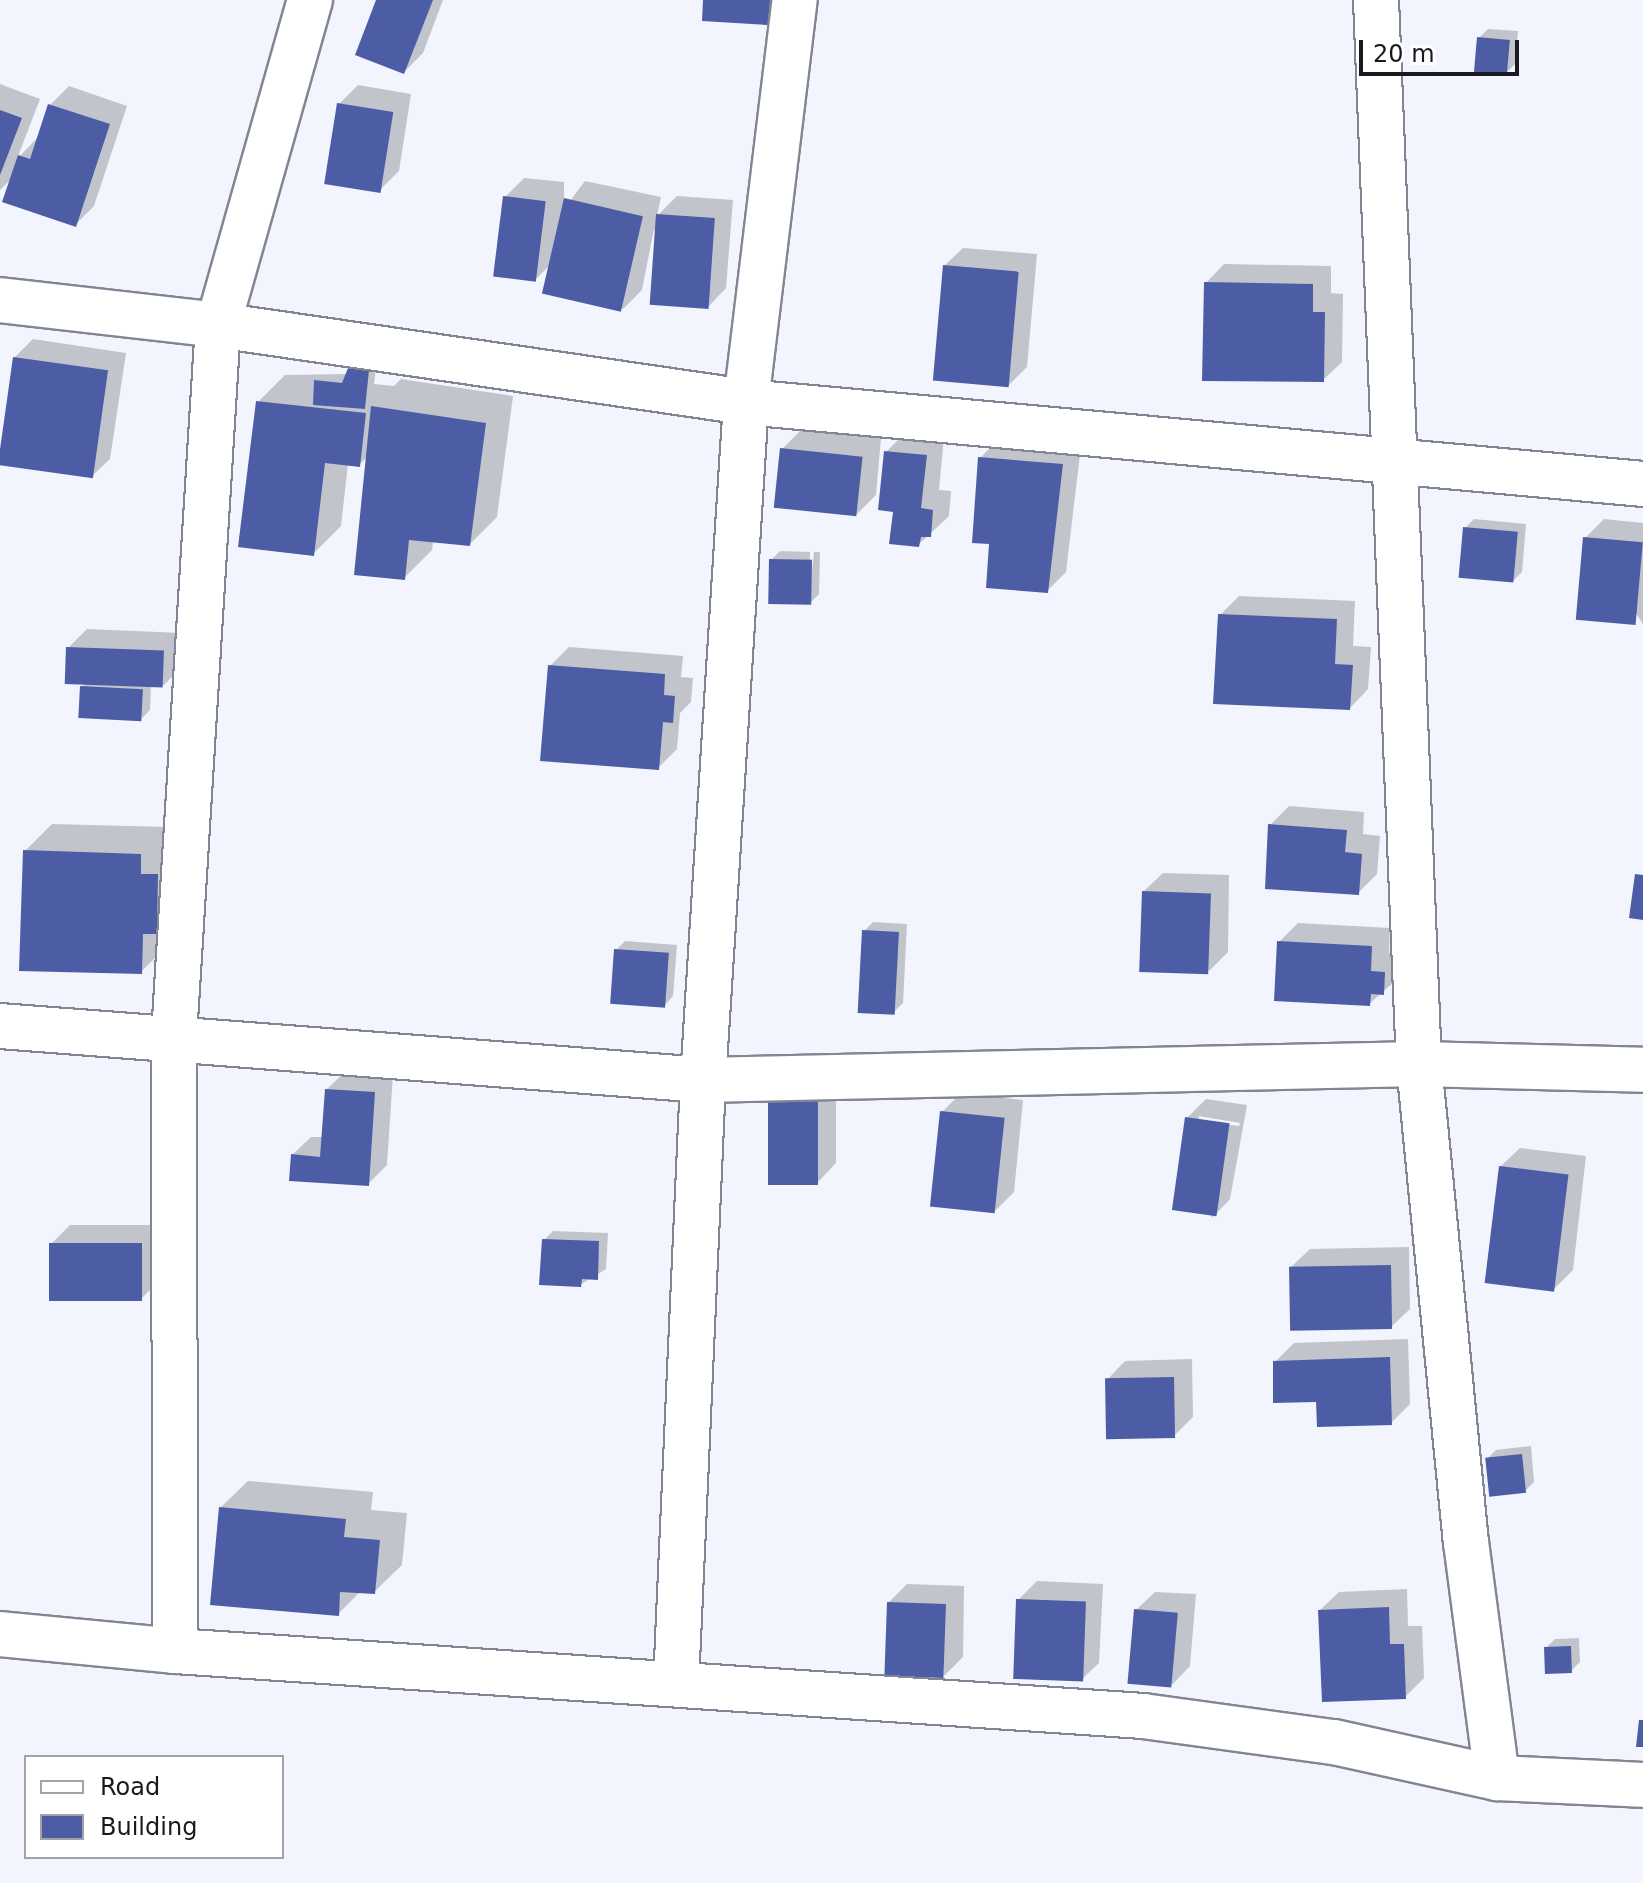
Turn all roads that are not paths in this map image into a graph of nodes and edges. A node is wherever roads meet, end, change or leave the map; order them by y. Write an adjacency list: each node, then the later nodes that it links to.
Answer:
1 (310, 0): 5 (street)
2 (795, 0): 6 (street)
3 (1376, 0): 7 (street)
4 (0, 300): 5 (street)
5 (218, 325): 6 (street); 10 (street)
6 (746, 402): 7 (street); 13 (street)
7 (1392, 465): 8 (street); 11 (street)
8 (1643, 484)
9 (0, 1026): 10 (street)
10 (174, 1036): 13 (street); 15 (street)
11 (1419, 1064): 12 (street); 13 (street); 17 (street)
12 (1643, 1070)
13 (703, 1080): 16 (street)
14 (0, 1634): 15 (street)
15 (175, 1651): 16 (street)
16 (676, 1684): 17 (street)
17 (1497, 1778): 18 (street)
18 (1643, 1785)

